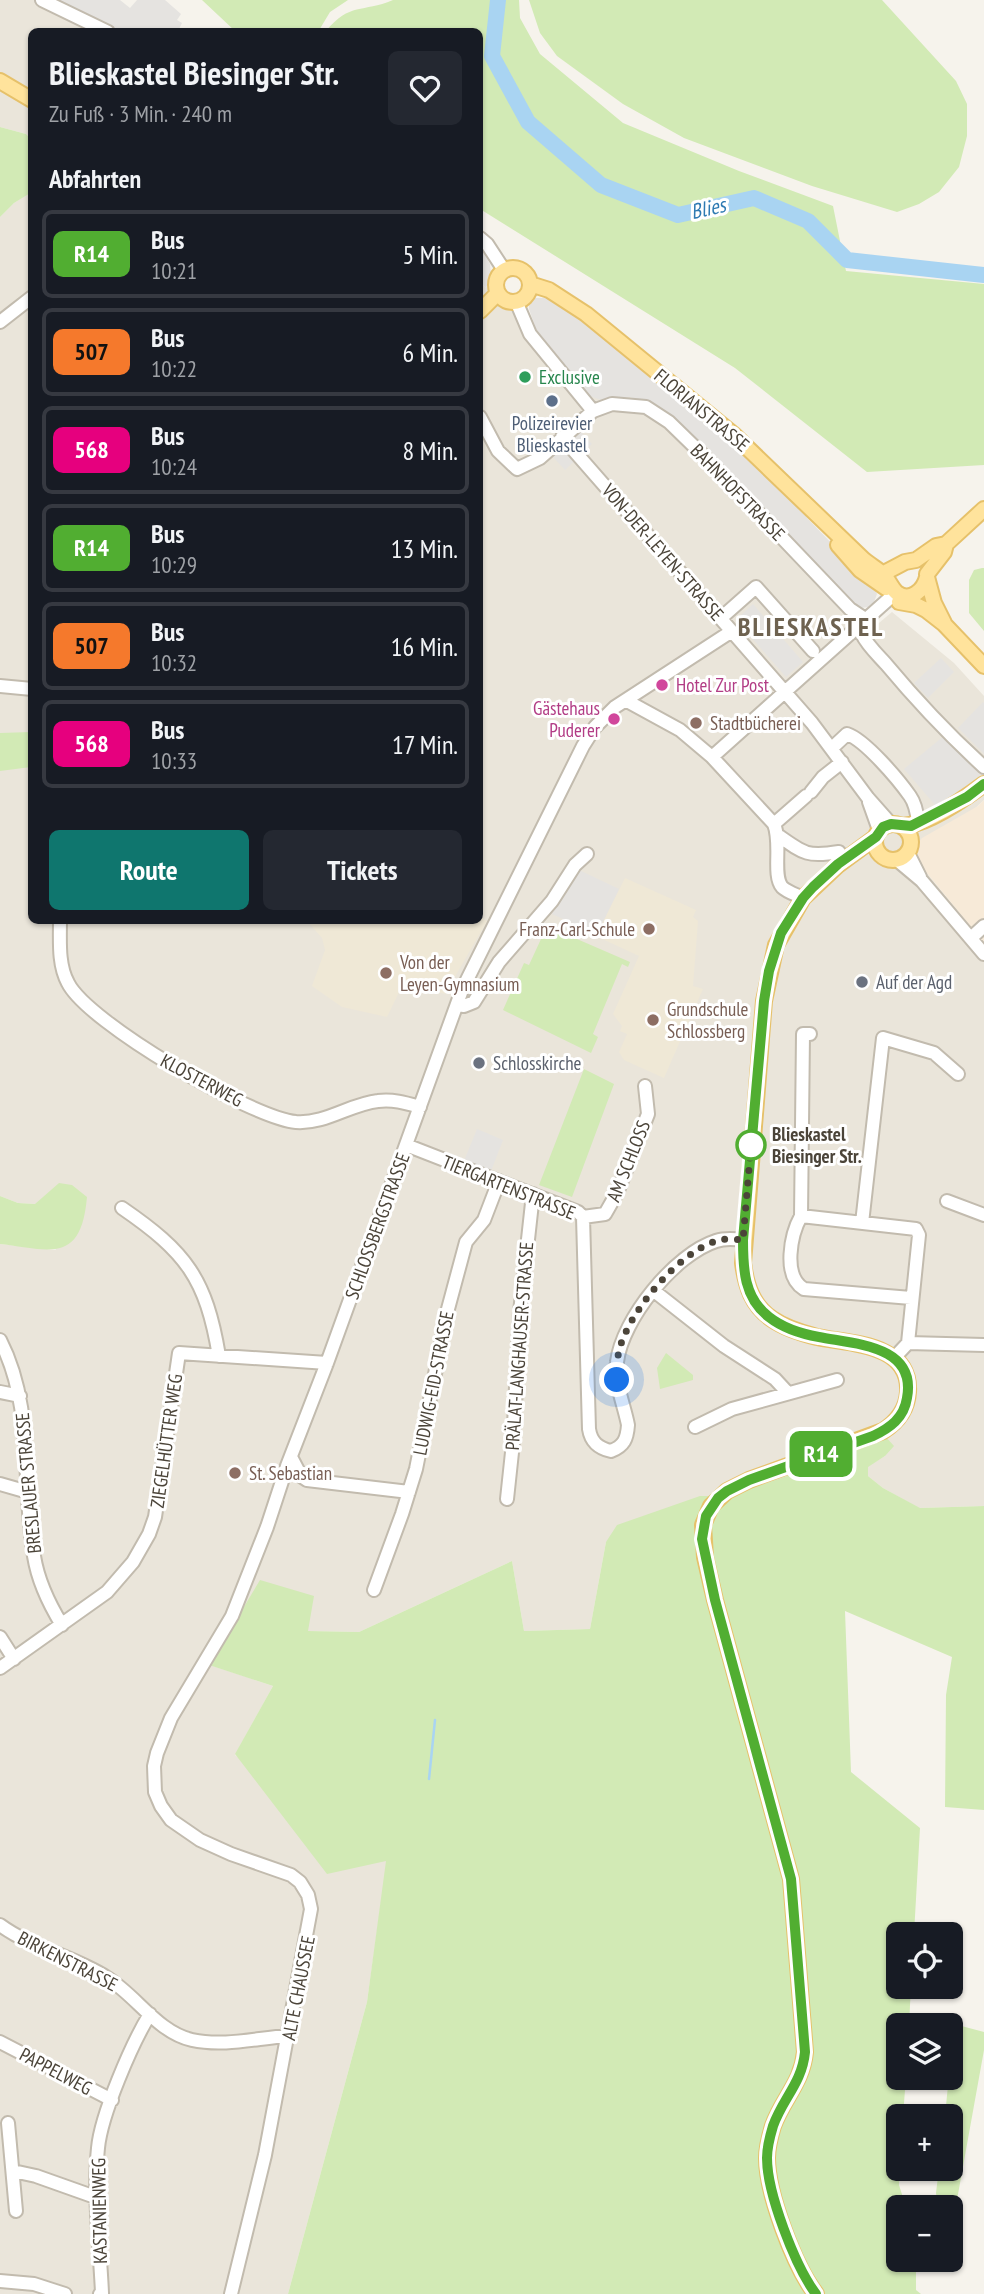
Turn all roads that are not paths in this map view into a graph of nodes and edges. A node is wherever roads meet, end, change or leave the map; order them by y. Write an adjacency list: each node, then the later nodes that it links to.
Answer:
1 (41, 0): 2 (street)
2 (100, 28)
3 (0, 81): 4 (main road)
4 (28, 98)
5 (483, 241): 6 (street)
6 (504, 270): 7 (main road); 8 (main road)
7 (530, 284): 10 (main road); 16 (main road, FLORIANSTRASSE)
8 (498, 293): 10 (main road); 11 (main road)
9 (28, 300): 12 (street)
10 (516, 301): 13 (street)
11 (483, 308)
12 (0, 321)
13 (593, 411): 15 (street); 24 (street, BAHNHOFSTRASSE)
14 (483, 422): 15 (street)
15 (562, 437): 23 (street, VON-DER-LEYEN-STRASSE)
16 (810, 506): 19 (main road, FLORIANSTRASSE); 22 (main road)
17 (984, 509): 18 (main road)
18 (946, 544): 20 (main road); 21 (main road)
19 (859, 555): 20 (main road); 22 (main road, FLORIANSTRASSE)
20 (916, 560): 21 (main road); 22 (main road)
21 (927, 575): 22 (main road); 25 (main road)
22 (891, 584): 24 (street); 25 (main road)
23 (721, 618): 26 (street, VON-DER-LEYEN-STRASSE); 29 (street)
24 (865, 619): 27 (street); 28 (street)
25 (944, 624): 30 (main road)
26 (732, 631): 33 (street, VON-DER-LEYEN-STRASSE); 34 (street, SCHLOSSBERGSTRASSE)
27 (848, 634): 28 (street); 33 (street)
28 (863, 636): 38 (street)
29 (813, 651)
30 (984, 666)
31 (0, 686): 32 (street)
32 (28, 690)
33 (785, 692): 35 (street, VON-DER-LEYEN-STRASSE); 36 (street)
34 (627, 701): 36 (street); 53 (street, SCHLOSSBERGSTRASSE)
35 (832, 748): 37 (street, VON-DER-LEYEN-STRASSE); 41 (street)
36 (712, 757): 43 (street)
37 (842, 762): 42 (street, VON-DER-LEYEN-STRASSE); 43 (street)
38 (984, 767)
39 (984, 784): 41 (main road)
40 (984, 794): 44 (main road)
41 (918, 822): 42 (main road)
42 (887, 829): 44 (main road); 45 (main road); 47 (main road)
43 (776, 830): 47 (street); 48 (street)
44 (905, 851): 45 (main road); 51 (street)
45 (879, 853): 47 (main road)
46 (587, 854): 53 (street)
47 (845, 855): 48 (main road)
48 (803, 898): 67 (main road)
49 (60, 924): 57 (street, KLOSTERWEG)
50 (984, 926): 51 (street)
51 (971, 938): 52 (street)
52 (984, 954)
53 (458, 1005): 57 (street, SCHLOSSBERGSTRASSE)
54 (810, 1034): 64 (street)
55 (958, 1074): 66 (street)
56 (645, 1086): 65 (street, AM SCHLOSS)
57 (420, 1107): 58 (street, SCHLOSSBERGSTRASSE)
58 (406, 1145): 59 (street, TIERGARTENSTRASSE); 75 (street, SCHLOSSBERGSTRASSE)
59 (499, 1181): 60 (street, TIERGARTENSTRASSE); 84 (street, LUDWIG-EID-STRASSE)
60 (533, 1194): 65 (street, TIERGARTENSTRASSE); 85 (street, PRÄLAT-LANGHAUSER-STRASSE)
61 (947, 1201): 63 (street)
62 (121, 1208): 73 (street)
63 (984, 1215)
64 (802, 1216): 66 (street); 69 (street)
65 (583, 1217): 68 (street, TIERGARTENSTRASSE)
66 (862, 1223): 69 (street)
67 (743, 1240): 68 (street, TIERGARTENSTRASSE); 74 (main road)
68 (654, 1291): 78 (street)
69 (911, 1298): 71 (street)
70 (0, 1340): 79 (street, BRESLAUER STRASSE)
71 (908, 1343): 72 (street); 74 (street)
72 (984, 1345)
73 (219, 1356): 75 (street); 87 (street, ZIEGELHÜTTER WEG)
74 (894, 1358): 105 (main road)
75 (327, 1363): 81 (street, SCHLOSSBERGSTRASSE)
76 (837, 1380): 78 (street)
77 (0, 1392): 79 (street)
78 (787, 1392): 80 (street)
79 (20, 1396): 83 (street, BRESLAUER STRASSE)
80 (695, 1427)
81 (290, 1457): 84 (street); 91 (street, SCHLOSSBERGSTRASSE)
82 (0, 1484): 83 (street)
83 (28, 1492): 87 (street, BRESLAUER STRASSE)
84 (409, 1492): 86 (street, LUDWIG-EID-STRASSE)
85 (507, 1499)
86 (374, 1590)
87 (62, 1625): 89 (street, ZIEGELHÜTTER WEG)
88 (0, 1637): 89 (street)
89 (14, 1659): 90 (street, ZIEGELHÜTTER WEG)
90 (0, 1668)
91 (154, 1766): 94 (street, ALTE CHAUSSEE)
92 (0, 1925): 93 (street, BIRKENSTRASSE)
93 (150, 2014): 94 (street, BIRKENSTRASSE); 96 (street, KASTANIENWEG)
94 (288, 2036): 104 (street, ALTE CHAUSSEE)
95 (0, 2042): 96 (street, PAPPELWEG)
96 (112, 2101): 99 (street, KASTANIENWEG)
97 (8, 2123): 98 (street)
98 (13, 2171): 99 (street); 100 (street)
99 (98, 2198): 103 (street, KASTANIENWEG)
100 (16, 2211)
101 (0, 2281): 102 (street)
102 (65, 2294)
103 (101, 2294)
104 (231, 2294)
105 (816, 2294)

